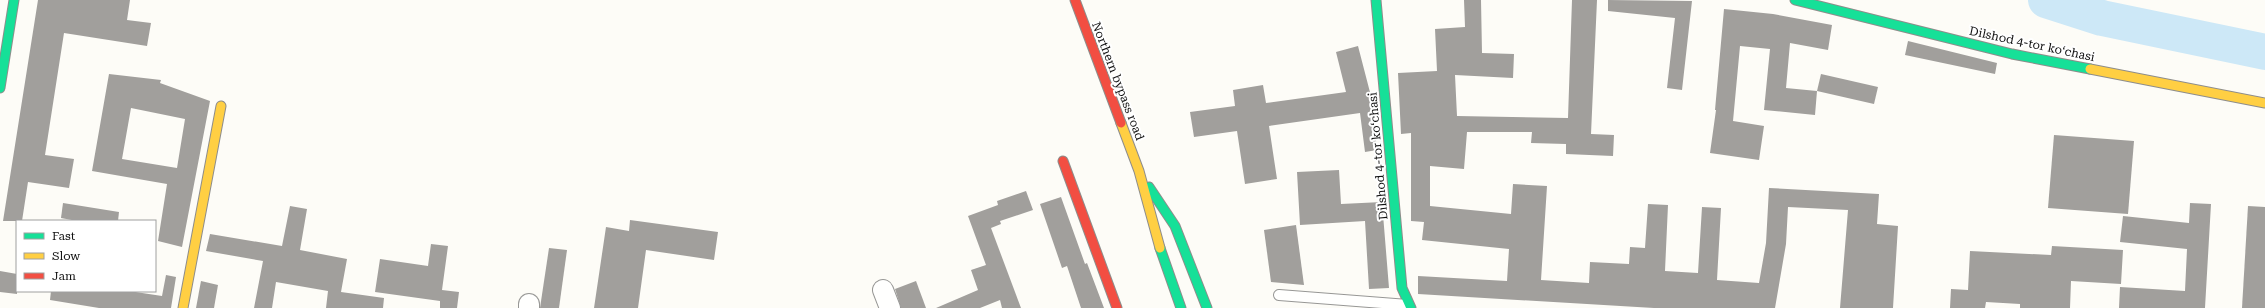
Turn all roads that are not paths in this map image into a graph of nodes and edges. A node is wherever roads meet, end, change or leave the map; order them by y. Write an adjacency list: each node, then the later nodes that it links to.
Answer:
1 (14, 0): 5 (street)
2 (1075, 0): 9 (street, Northern bypass road)
3 (1376, 0): 11 (street, Dilshod 4-tor koʻchasi)
4 (1795, 0): 6 (street, Dilshod 4-tor koʻchasi)
5 (0, 88)
6 (2265, 103)
7 (221, 106): 12 (street)
8 (1063, 161): 13 (street)
9 (1139, 171): 14 (street, Northern bypass road); 15 (street, Northern bypass road)
10 (1279, 295): 11 (lane)
11 (1409, 306)
12 (184, 308)
13 (1117, 308)
14 (1181, 308)
15 (1207, 308)

